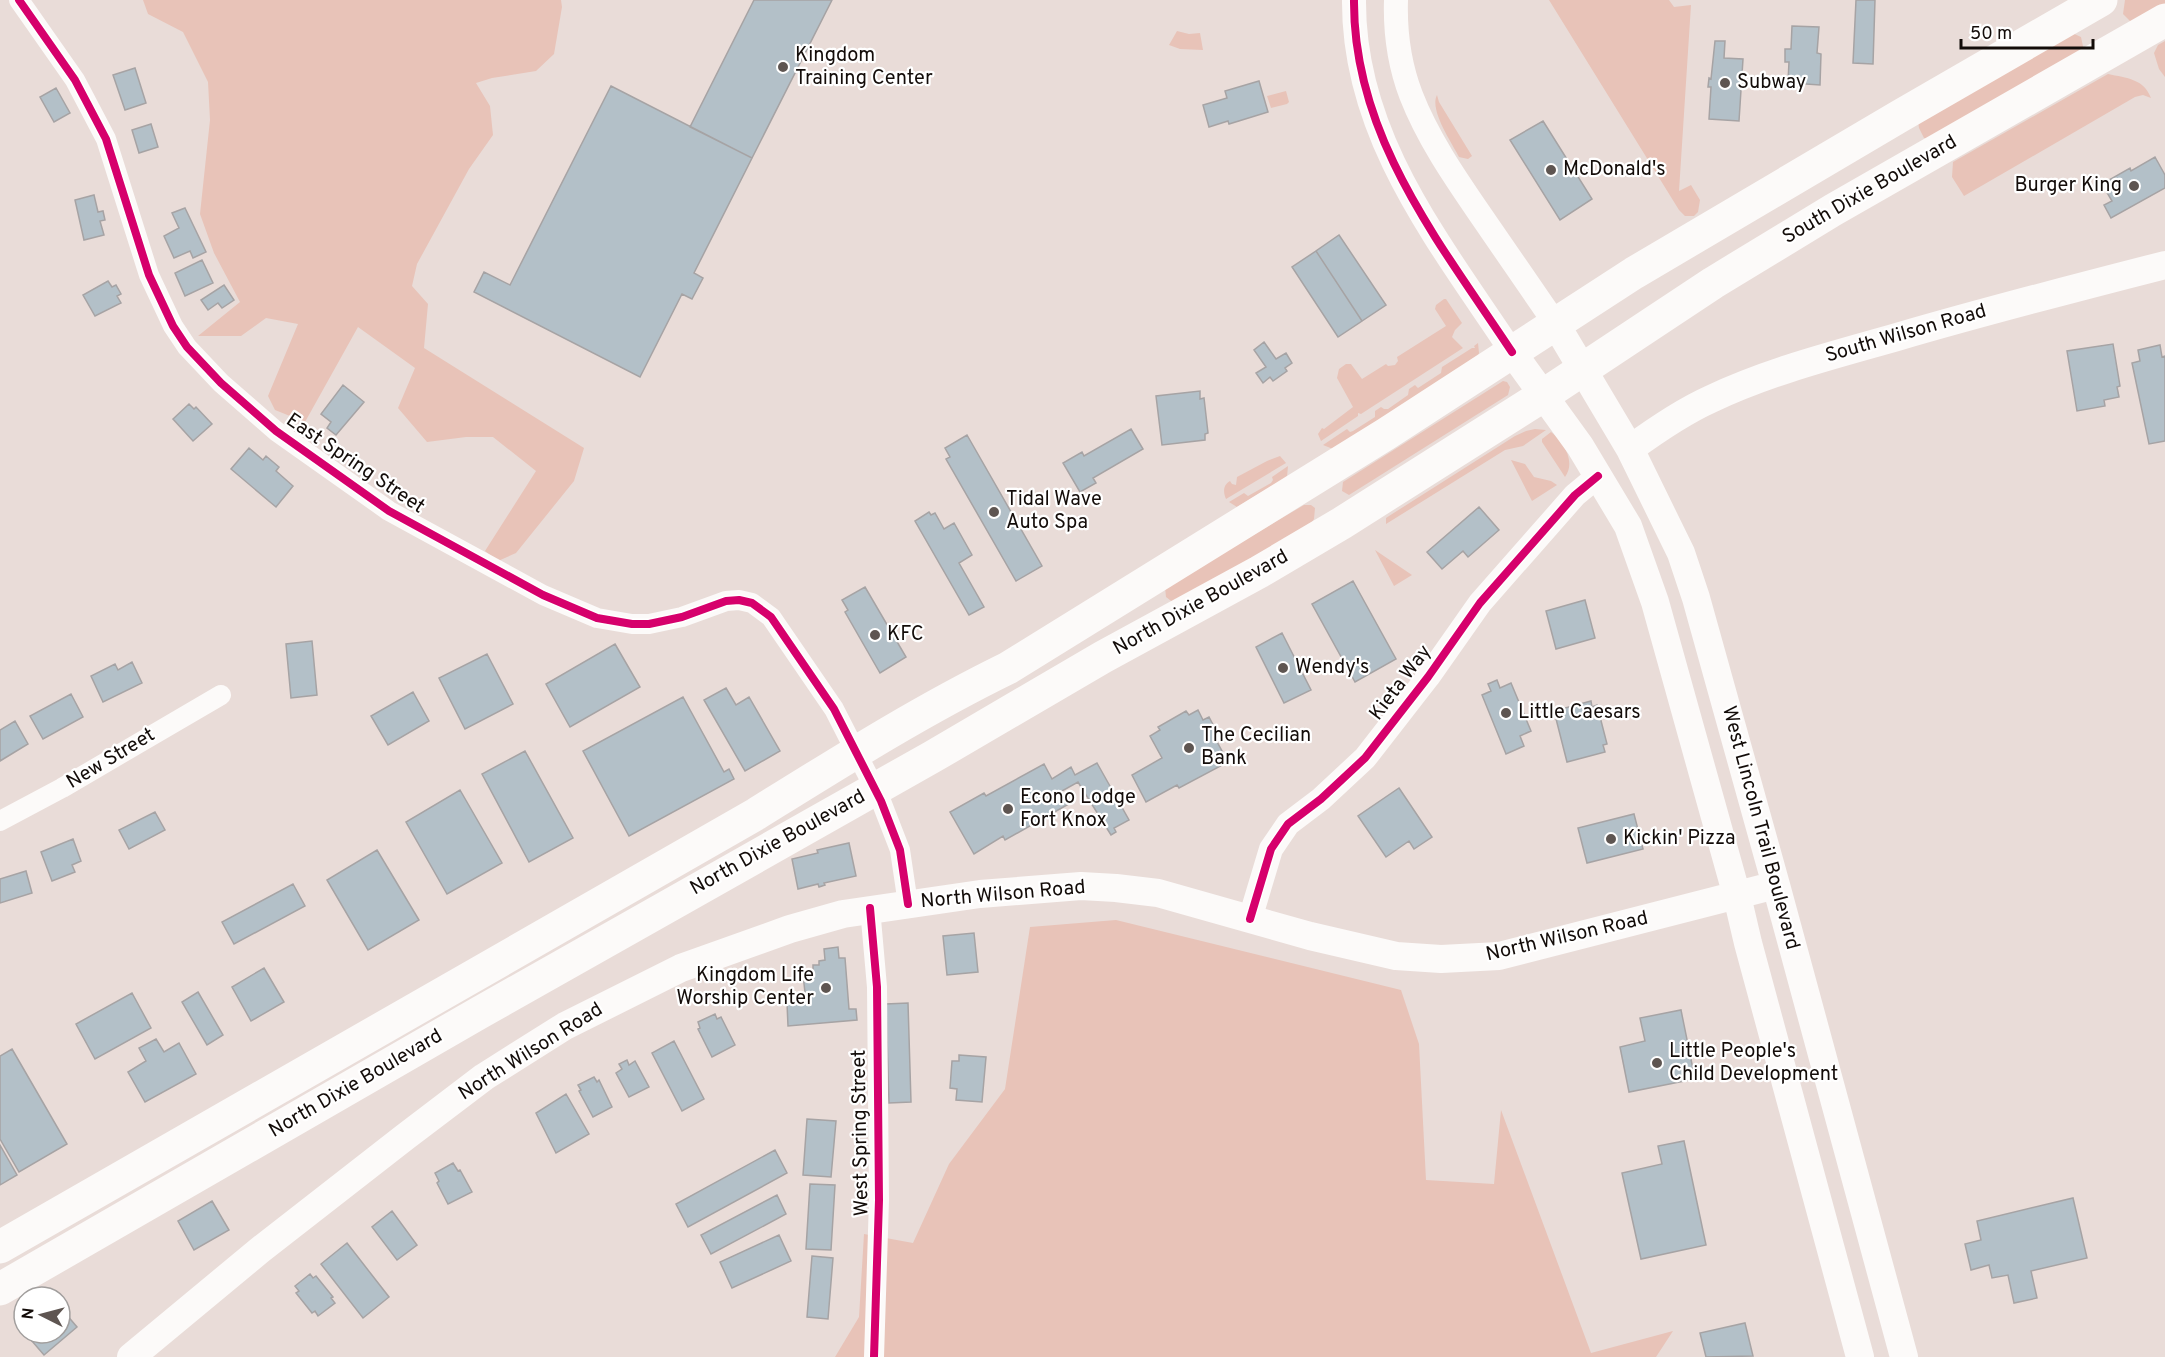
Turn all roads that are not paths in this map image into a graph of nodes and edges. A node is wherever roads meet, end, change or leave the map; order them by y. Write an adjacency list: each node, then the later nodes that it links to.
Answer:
1 (19, 0): 14 (street, East Spring Street)
2 (1354, 0): 8 (street)
3 (1396, 0): 7 (street)
4 (2101, 0): 7 (highway)
5 (2165, 20): 9 (highway, South Dixie Boulevard)
6 (2165, 265): 11 (main road, South Wilson Road)
7 (1555, 323): 8 (highway, North Dixie Boulevard); 9 (main road, West Lincoln Trail Boulevard)
8 (1512, 352): 10 (main road, West Lincoln Trail Boulevard); 14 (highway, North Dixie Boulevard)
9 (1582, 370): 10 (highway, North Dixie Boulevard); 11 (main road, West Lincoln Trail Boulevard)
10 (1544, 394): 12 (main road, West Lincoln Trail Boulevard); 15 (highway, North Dixie Boulevard)
11 (1630, 449): 17 (main road, West Lincoln Trail Boulevard)
12 (1598, 476): 18 (main road, West Lincoln Trail Boulevard); 21 (street, Kieta Way)
13 (221, 695): 16 (street, New Street)
14 (855, 752): 15 (street); 22 (highway, North Dixie Boulevard)
15 (874, 790): 19 (street); 23 (highway, North Dixie Boulevard)
16 (0, 821)
17 (1776, 885): 18 (main road, North Wilson Road); 27 (main road, West Lincoln Trail Boulevard)
18 (1737, 896): 21 (main road, North Wilson Road); 26 (main road, West Lincoln Trail Boulevard)
19 (908, 904): 20 (main road, North Wilson Road); 21 (main road, North Wilson Road)
20 (870, 908): 24 (main road, North Wilson Road); 25 (street, West Spring Street)
21 (1250, 919)
22 (0, 1247)
23 (0, 1289)
24 (131, 1357)
25 (874, 1357)
26 (1860, 1357)
27 (1904, 1357)

